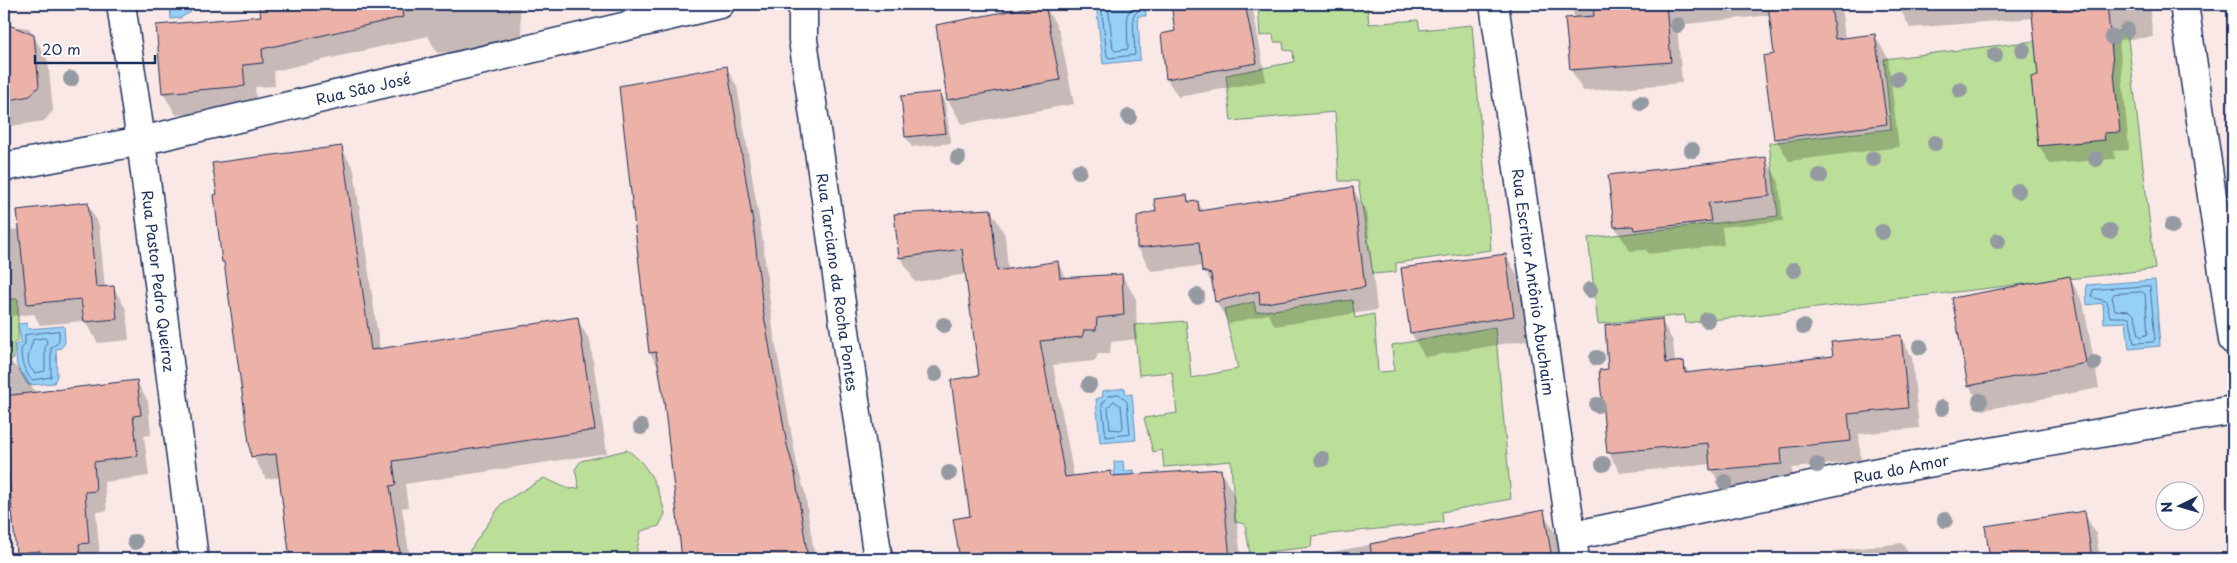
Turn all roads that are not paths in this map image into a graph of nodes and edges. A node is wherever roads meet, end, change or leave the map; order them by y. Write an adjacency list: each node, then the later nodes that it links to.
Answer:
1 (122, 4): 6 (street, Rua Pastor Pedro Queiroz)
2 (720, 4): 6 (street, Rua São José)
3 (803, 4): 12 (street, Rua Tarciano da Rocha Pontes)
4 (1494, 4): 10 (street, Rua Escritor Antônio Abuchaim)
5 (2184, 4): 8 (street)
6 (141, 141): 7 (street, Rua São José); 11 (street, Rua Pastor Pedro Queiroz)
7 (4, 167)
8 (2233, 340)
9 (2233, 410): 10 (street, Rua do Amor)
10 (1573, 548)
11 (194, 559)
12 (878, 559)

